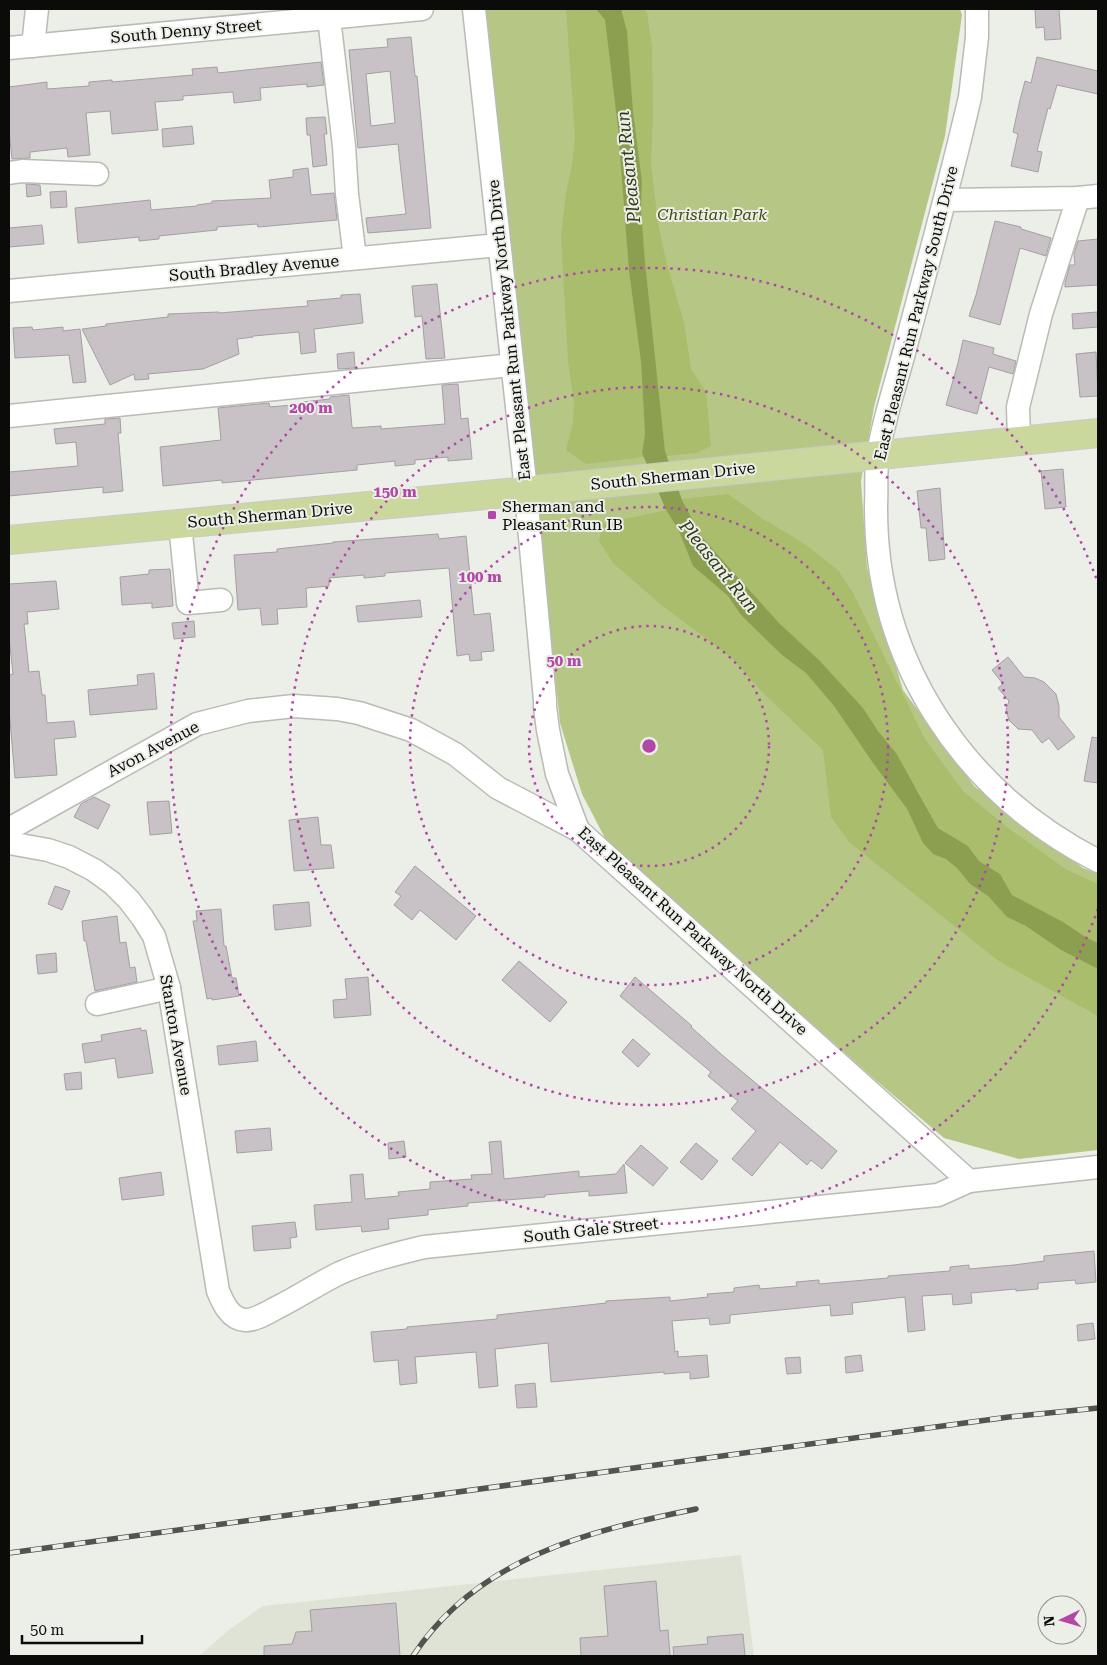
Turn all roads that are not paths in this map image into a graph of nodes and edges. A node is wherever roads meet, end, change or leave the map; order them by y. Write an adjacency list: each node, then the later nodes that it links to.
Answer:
1 (37, 9): 6 (street)
2 (422, 9): 5 (street, South Denny Street)
3 (474, 9): 12 (street, East Pleasant Run Parkway North Drive)
4 (977, 9): 11 (street, East Pleasant Run Parkway South Drive)
5 (329, 18): 6 (street, South Denny Street); 13 (street)
6 (33, 46): 7 (street, South Denny Street)
7 (9, 48)
8 (9, 173): 9 (street)
9 (97, 174)
10 (1088, 197): 11 (street); 18 (street)
11 (944, 200): 19 (street, East Pleasant Run Parkway South Drive)
12 (500, 245): 13 (street, South Bradley Avenue); 15 (street, East Pleasant Run Parkway North Drive)
13 (355, 258): 14 (street, South Bradley Avenue)
14 (9, 291)
15 (512, 365): 16 (street); 20 (street, East Pleasant Run Parkway North Drive)
16 (9, 416)
17 (1098, 433): 18 (main road, South Sherman Drive)
18 (1019, 441): 19 (main road, South Sherman Drive)
19 (878, 456): 20 (main road, South Sherman Drive); 27 (street, East Pleasant Run Parkway South Drive)
20 (526, 490): 21 (main road, South Sherman Drive); 25 (street, East Pleasant Run Parkway North Drive)
21 (180, 524): 22 (main road, South Sherman Drive); 23 (street)
22 (9, 540)
23 (221, 600)
24 (9, 829): 25 (street, Avon Avenue)
25 (578, 830): 31 (street, East Pleasant Run Parkway North Drive)
26 (9, 843): 28 (street, Stanton Avenue)
27 (1098, 861)
28 (169, 988): 29 (street); 32 (street, Stanton Avenue)
29 (97, 1004)
30 (1098, 1167): 31 (street)
31 (969, 1181): 32 (street, South Gale Street)
32 (228, 1311)

